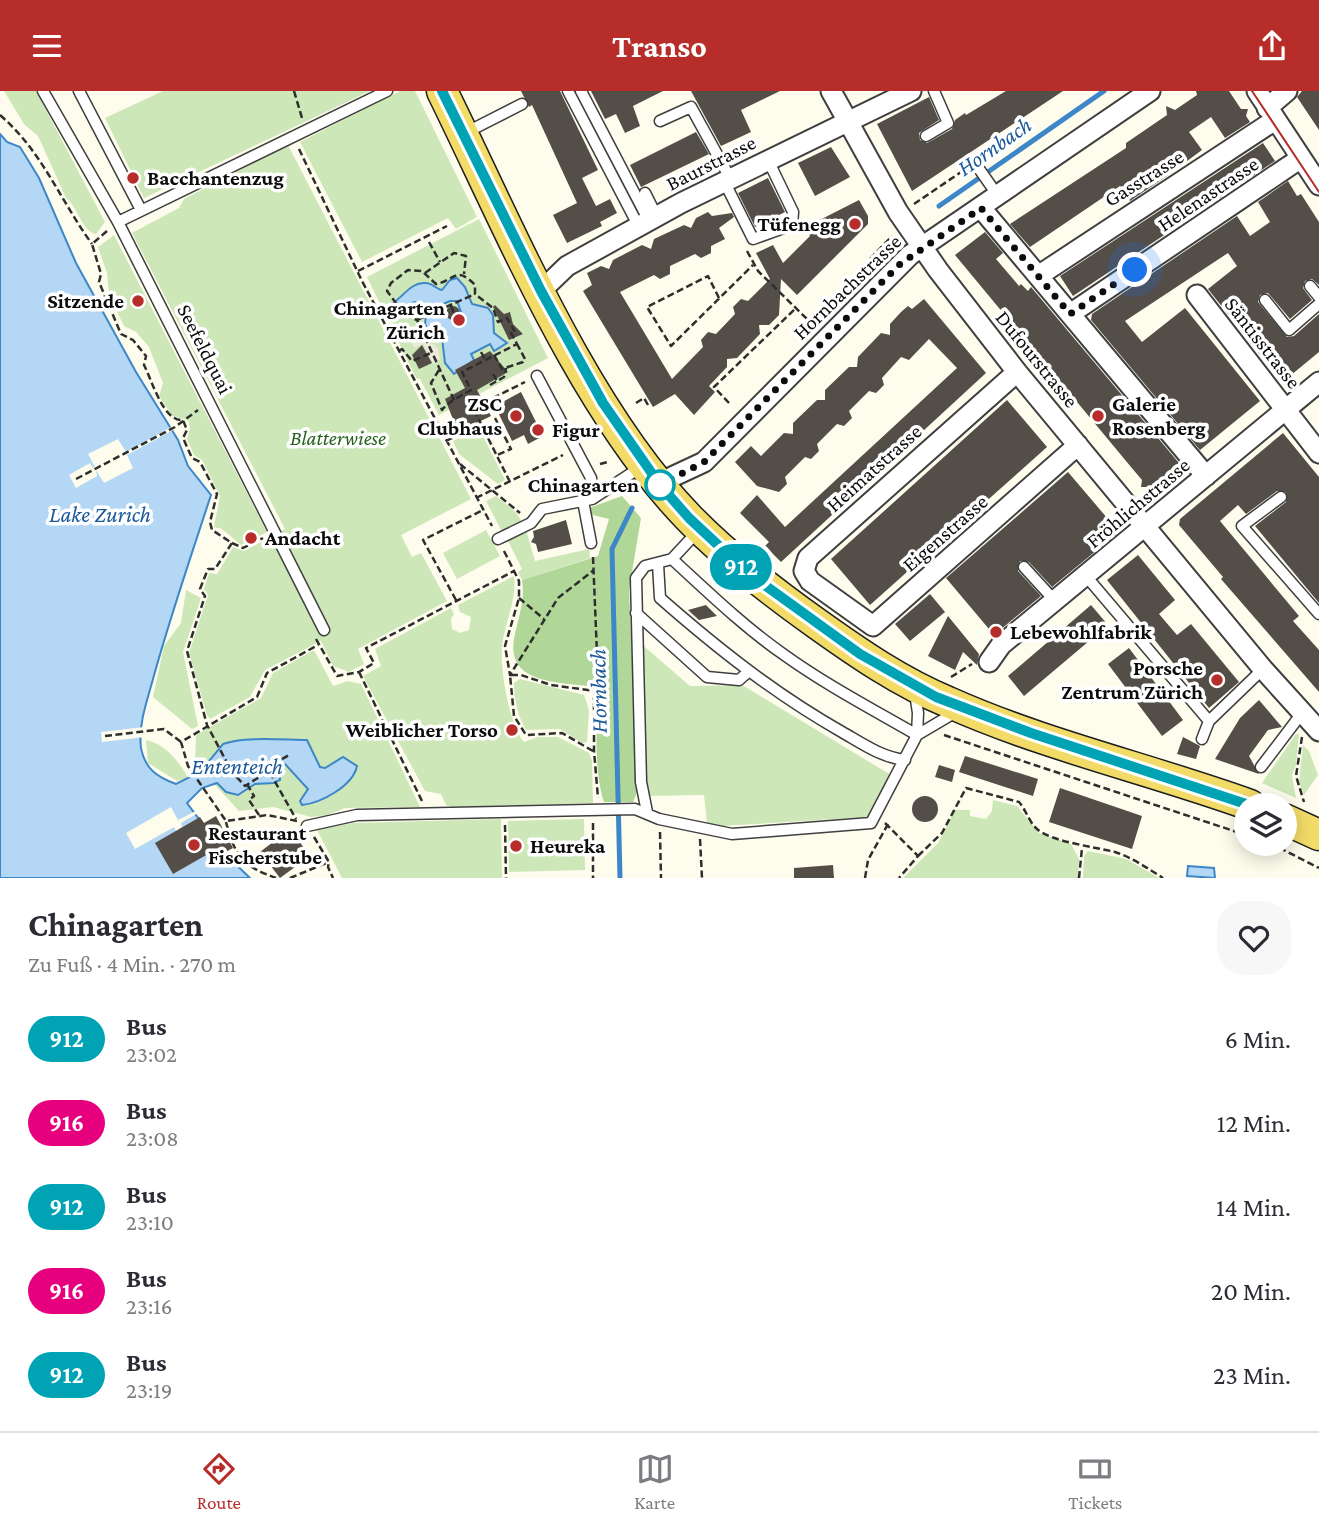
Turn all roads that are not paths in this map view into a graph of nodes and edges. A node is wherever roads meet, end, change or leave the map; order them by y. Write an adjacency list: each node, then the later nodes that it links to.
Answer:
1 (43, 91): 28 (lane, Seefeldquai)
2 (79, 91): 27 (lane)
3 (387, 91): 27 (lane)
4 (442, 91): 17 (main road)
5 (568, 91): 29 (lane)
6 (581, 91): 29 (lane)
7 (831, 91): 16 (street, Dufourstrasse)
8 (911, 91): 16 (street, Baurstrasse)
9 (934, 91): 18 (lane)
10 (1150, 91): 24 (street, Hornbachstrasse)
11 (1256, 91): 14 (street)
12 (1287, 91): 14 (street, Gasstrasse)
13 (522, 104): 17 (lane)
14 (1271, 114): 19 (street); 31 (street, Gasstrasse)
15 (660, 121): 23 (lane)
16 (848, 123): 20 (street, Baurstrasse); 30 (street, Dufourstrasse)
17 (463, 133): 33 (main road)
18 (926, 136)
19 (1301, 158): 22 (street); 38 (street, Helenastrasse)
20 (768, 160): 23 (street, Baurstrasse); 23 (lane)
21 (977, 166): 24 (lane)
22 (1317, 178)
23 (727, 180): 29 (street, Baurstrasse)
24 (993, 189): 26 (street, Hornbachstrasse)
25 (645, 193): 29 (lane)
26 (981, 208): 30 (street, Hornbachstrasse); 31 (street)
27 (141, 210): 28 (lane)
28 (118, 222): 61 (lane, Seefeldquai)
29 (648, 222): 33 (street, Baurstrasse)
30 (922, 247): 39 (street, Dufourstrasse); 45 (street, Hornbachstrasse)
31 (1038, 276): 38 (street)
32 (1310, 286): 35 (lane)
33 (541, 291): 45 (main road)
34 (1196, 295): 42 (street, Säntisstrasse)
35 (1319, 297)
36 (1265, 300): 37 (lane)
37 (1319, 304)
38 (1070, 314): 46 (street)
39 (1017, 372): 43 (street, Dufourstrasse); 58 (street, Heimatstrasse)
40 (537, 376): 48 (lane)
41 (1319, 382): 42 (street, Fröhlichstrasse)
42 (1285, 409): 44 (street, Säntisstrasse); 46 (street, Fröhlichstrasse)
43 (1079, 445): 49 (street, Dufourstrasse); 58 (street, Eigenstrasse)
44 (1319, 453)
45 (652, 474): 48 (lane); 50 (main road)
46 (1206, 476): 49 (street, Fröhlichstrasse)
47 (1281, 497): 60 (lane)
48 (587, 500): 51 (lane); 52 (lane)
49 (1146, 526): 56 (street, Fröhlichstrasse); 63 (street, Dufourstrasse)
50 (700, 529): 53 (lane); 65 (main road)
51 (498, 539)
52 (592, 543)
53 (671, 559): 54 (lane); 69 (lane)
54 (658, 564): 59 (lane); 64 (lane)
55 (1024, 567): 57 (lane)
56 (1086, 576): 57 (street, Fröhlichstrasse); 67 (lane)
57 (1055, 601): 62 (street, Fröhlichstrasse)
58 (838, 602)
59 (636, 613): 64 (lane); 74 (lane)
60 (1319, 614)
61 (324, 630)
62 (989, 662)
63 (1263, 669): 67 (lane); 68 (street, Dufourstrasse)
64 (748, 671): 71 (lane)
65 (913, 686): 66 (main road); 69 (lane)
66 (962, 709): 69 (lane); 73 (main road)
67 (1209, 721): 70 (lane)
68 (1310, 722): 72 (lane)
69 (917, 735): 71 (lane)
70 (1202, 739)
71 (905, 760): 74 (lane)
72 (1261, 767)
73 (1234, 800)
74 (646, 812): 76 (lane)
75 (1297, 814): 77 (main road)
76 (307, 826)
77 (1319, 835)

